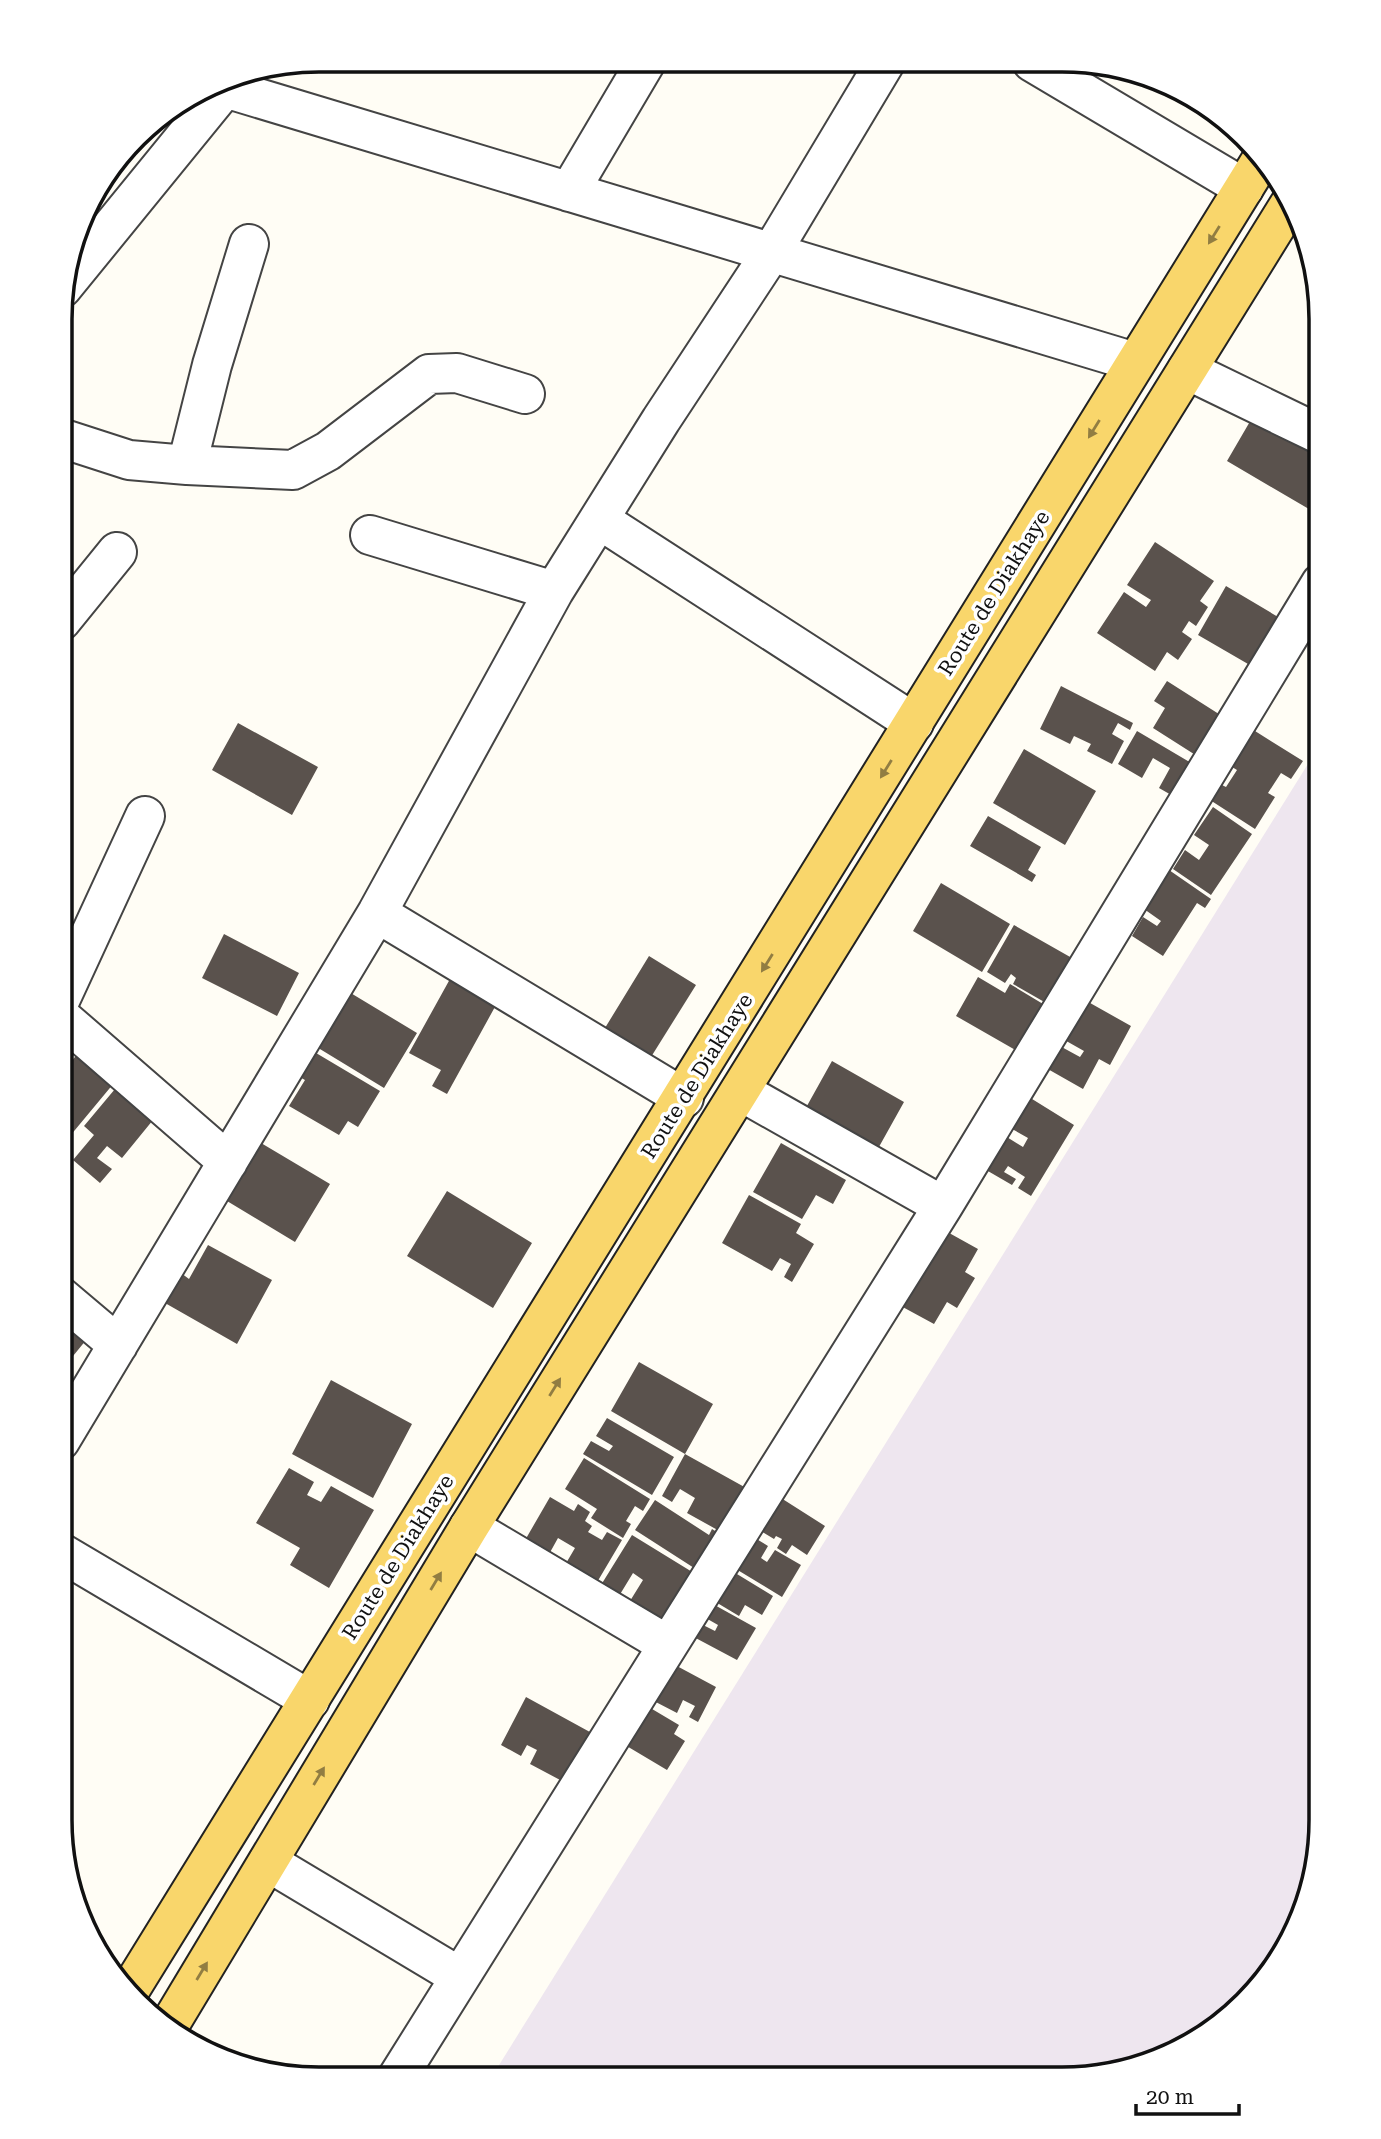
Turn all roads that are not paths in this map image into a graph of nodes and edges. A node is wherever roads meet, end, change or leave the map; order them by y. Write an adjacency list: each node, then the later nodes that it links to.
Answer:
1 (640, 72): 7 (street)
2 (879, 72): 10 (street)
3 (1052, 72): 6 (street)
4 (237, 86): 7 (street)
5 (213, 96): 11 (street)
6 (1254, 172): 12 (main road, Route de Diakhaye, one-way to 12)
7 (569, 192): 10 (street)
8 (1285, 212): 13 (main road, Route de Diakhaye)
9 (249, 244): 17 (street)
10 (771, 253): 12 (street); 18 (street)
11 (78, 268)
12 (1135, 362): 24 (main road, Route de Diakhaye, one-way to 24)
13 (1186, 370): 15 (street); 29 (main road, Route de Diakhaye)
14 (525, 394): 17 (street)
15 (1309, 429)
16 (72, 442): 17 (street)
17 (187, 465)
18 (600, 520): 21 (street); 24 (street)
19 (370, 535): 21 (street)
20 (117, 552): 23 (street)
21 (554, 591): 26 (street)
22 (1309, 603): 32 (street)
23 (72, 607)
24 (914, 723): 30 (main road, Route de Diakhaye, one-way to 30)
25 (145, 816): 27 (street)
26 (377, 913): 30 (street); 31 (street)
27 (72, 974)
28 (72, 1027): 31 (street)
29 (740, 1091): 32 (street); 36 (main road, Route de Diakhaye, one-way to 29)
30 (684, 1098): 39 (main road, Route de Diakhaye)
31 (228, 1162): 34 (street)
32 (943, 1206): 38 (street)
33 (72, 1306): 34 (street)
34 (118, 1345): 35 (street)
35 (72, 1421)
36 (469, 1527): 38 (street); 40 (main road, Route de Diakhaye, one-way to 36)
37 (72, 1559): 39 (street)
38 (668, 1645): 41 (street)
39 (310, 1700): 42 (main road, Route de Diakhaye)
40 (268, 1861): 41 (street); 43 (main road, Route de Diakhaye, one-way to 40)
41 (460, 1978): 44 (street)
42 (134, 1984)
43 (173, 2019)
44 (404, 2067)

